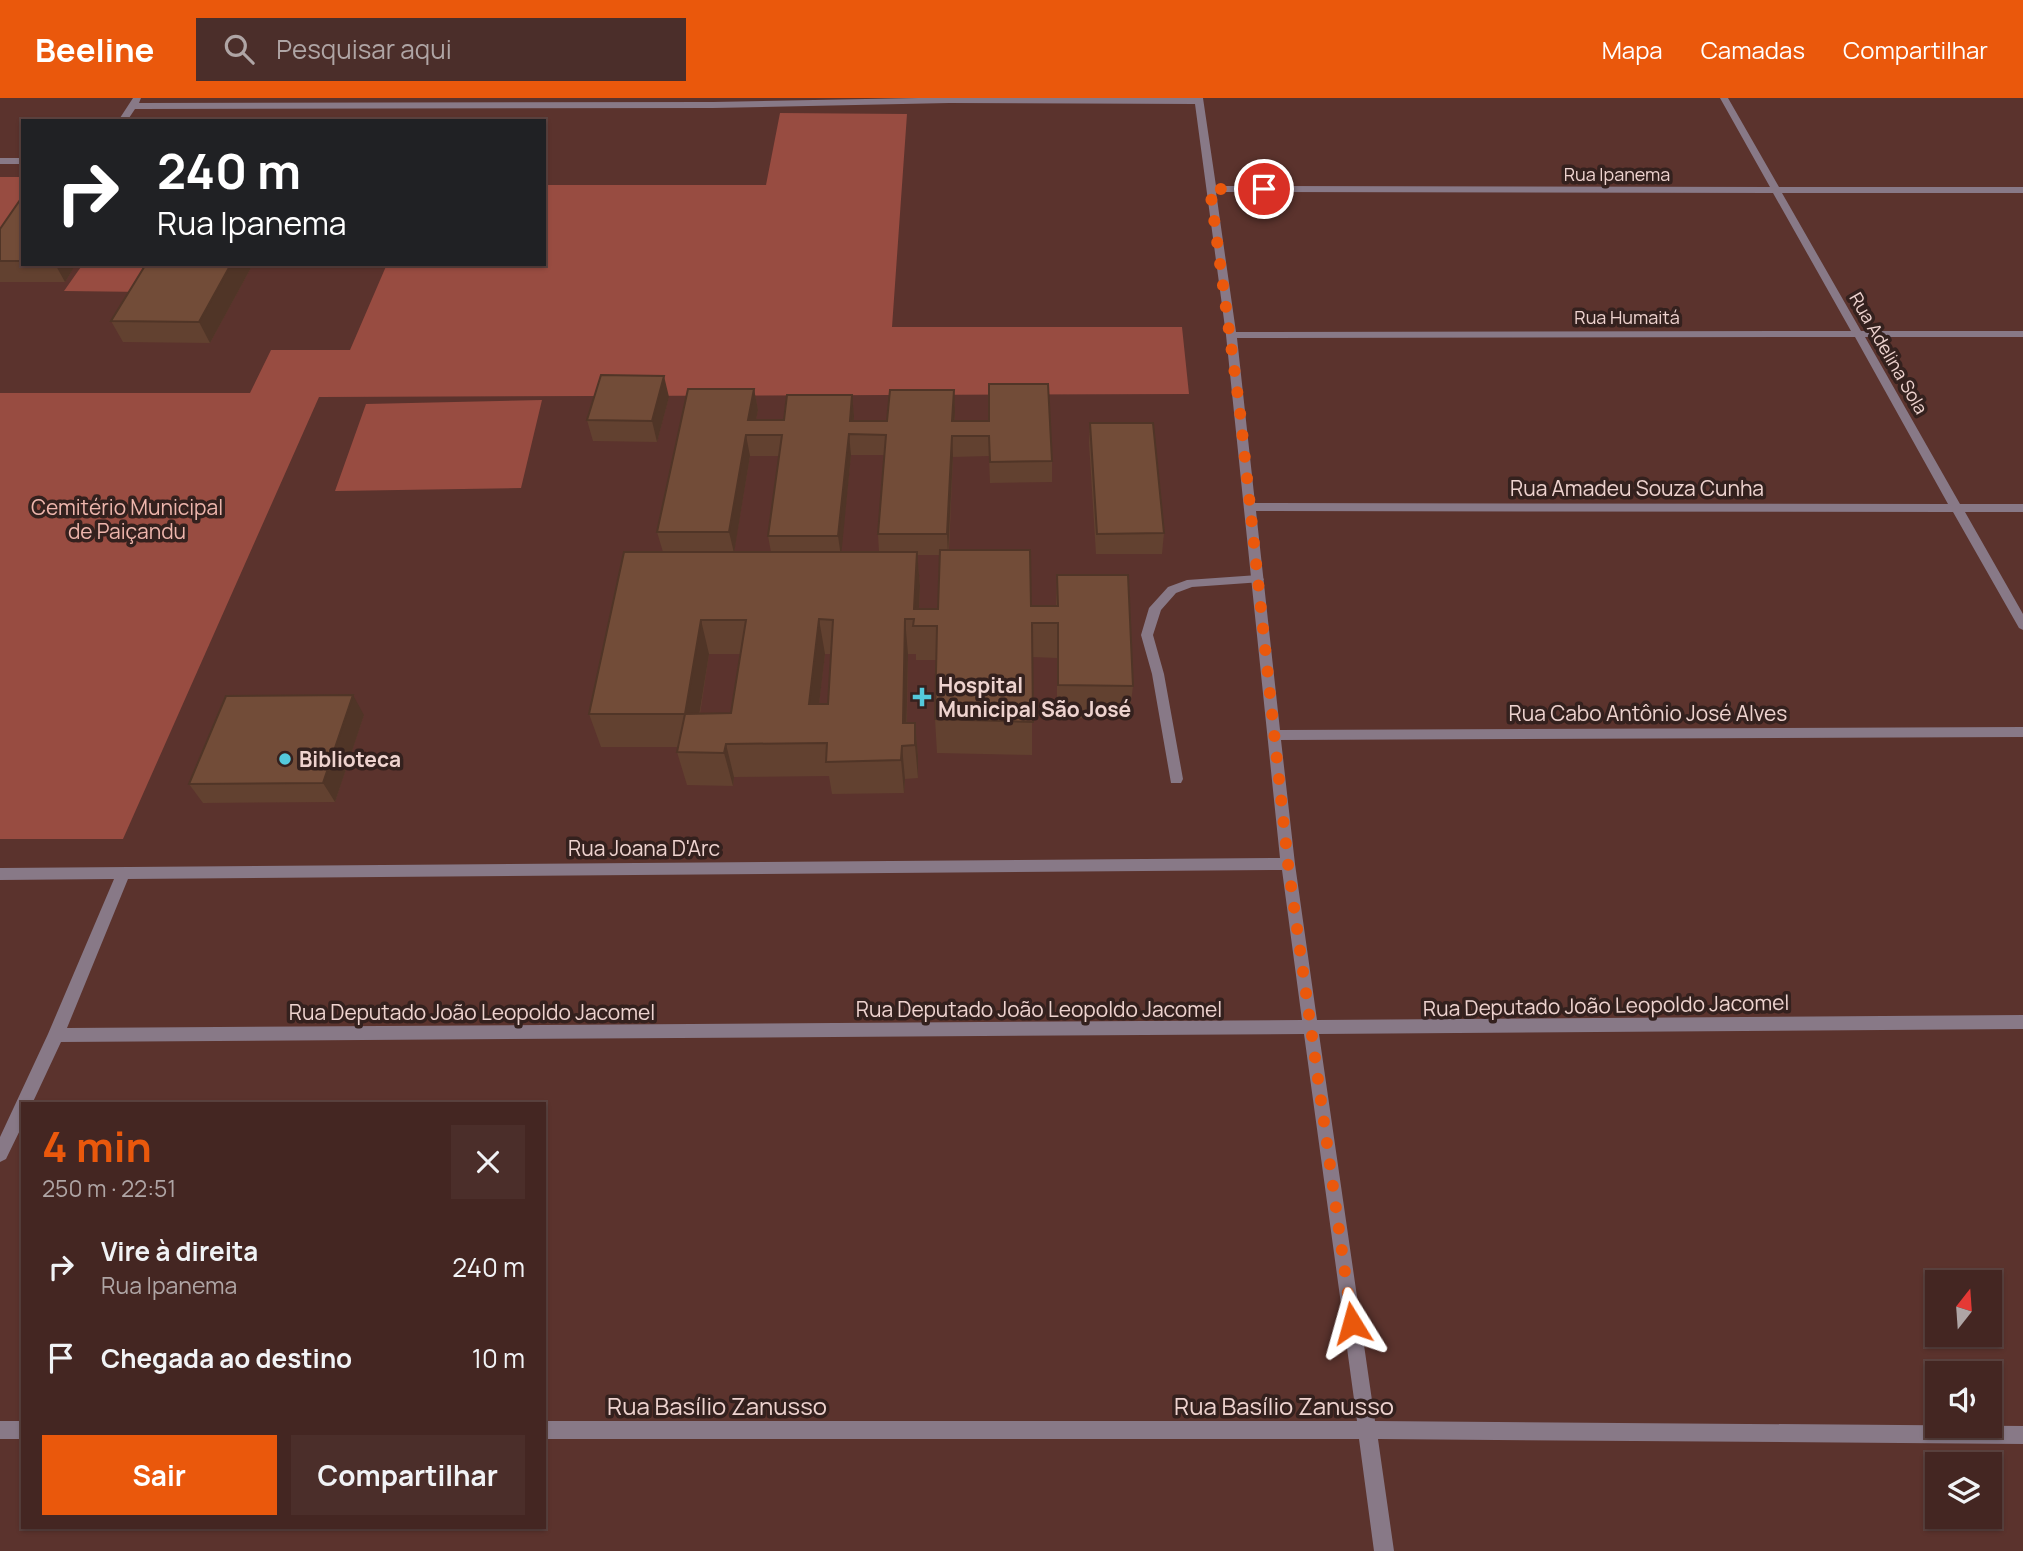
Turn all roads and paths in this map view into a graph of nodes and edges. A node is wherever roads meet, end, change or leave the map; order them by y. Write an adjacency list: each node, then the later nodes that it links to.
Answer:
1 (1724, 98): 10 (street, Rua Adelina Sola)
2 (949, 99): 3 (street); 4 (street)
3 (1200, 99): 9 (street)
4 (714, 101): 5 (street)
5 (135, 102): 6 (street)
6 (123, 119)
7 (0, 161): 8 (street)
8 (21, 161)
9 (1210, 189): 10 (street, Rua Ipanema); 14 (street)
10 (1776, 190): 11 (street, Rua Ipanema); 12 (street, Rua Adelina Sola)
11 (2023, 190)
12 (1858, 334): 13 (street, Rua Humaitá); 14 (street, Rua Humaitá); 16 (street, Rua Adelina Sola)
13 (2023, 334)
14 (1231, 335): 15 (street)
15 (1250, 507): 16 (street, Rua Amadeu Souza Cunha); 18 (street)
16 (1956, 508): 17 (street, Rua Amadeu Souza Cunha); 19 (street, Rua Adelina Sola)
17 (2023, 508)
18 (1258, 579): 21 (street); 22 (street)
19 (2023, 625)
20 (2023, 733): 21 (street, Rua Cabo Antônio José Alves)
21 (1274, 735): 23 (street)
22 (1176, 779)
23 (1288, 864): 24 (street, Rua Joana D'Arc); 27 (street)
24 (124, 872): 25 (street, Rua Joana D'Arc); 28 (street)
25 (0, 874)
26 (2023, 1022): 27 (street, Rua Deputado João Leopoldo Jacomel)
27 (1310, 1029): 28 (street, Rua Deputado João Leopoldo Jacomel); 35 (street)
28 (56, 1035): 29 (street)
29 (24, 1102)
30 (21, 1109): 31 (street)
31 (0, 1154)
32 (0, 1430): 33 (street)
33 (21, 1430)
34 (546, 1430): 35 (street, Rua Basílio Zanusso)
35 (1367, 1430): 36 (street, Rua Basílio Zanusso); 37 (street)
36 (2023, 1435)
37 (1384, 1551)

